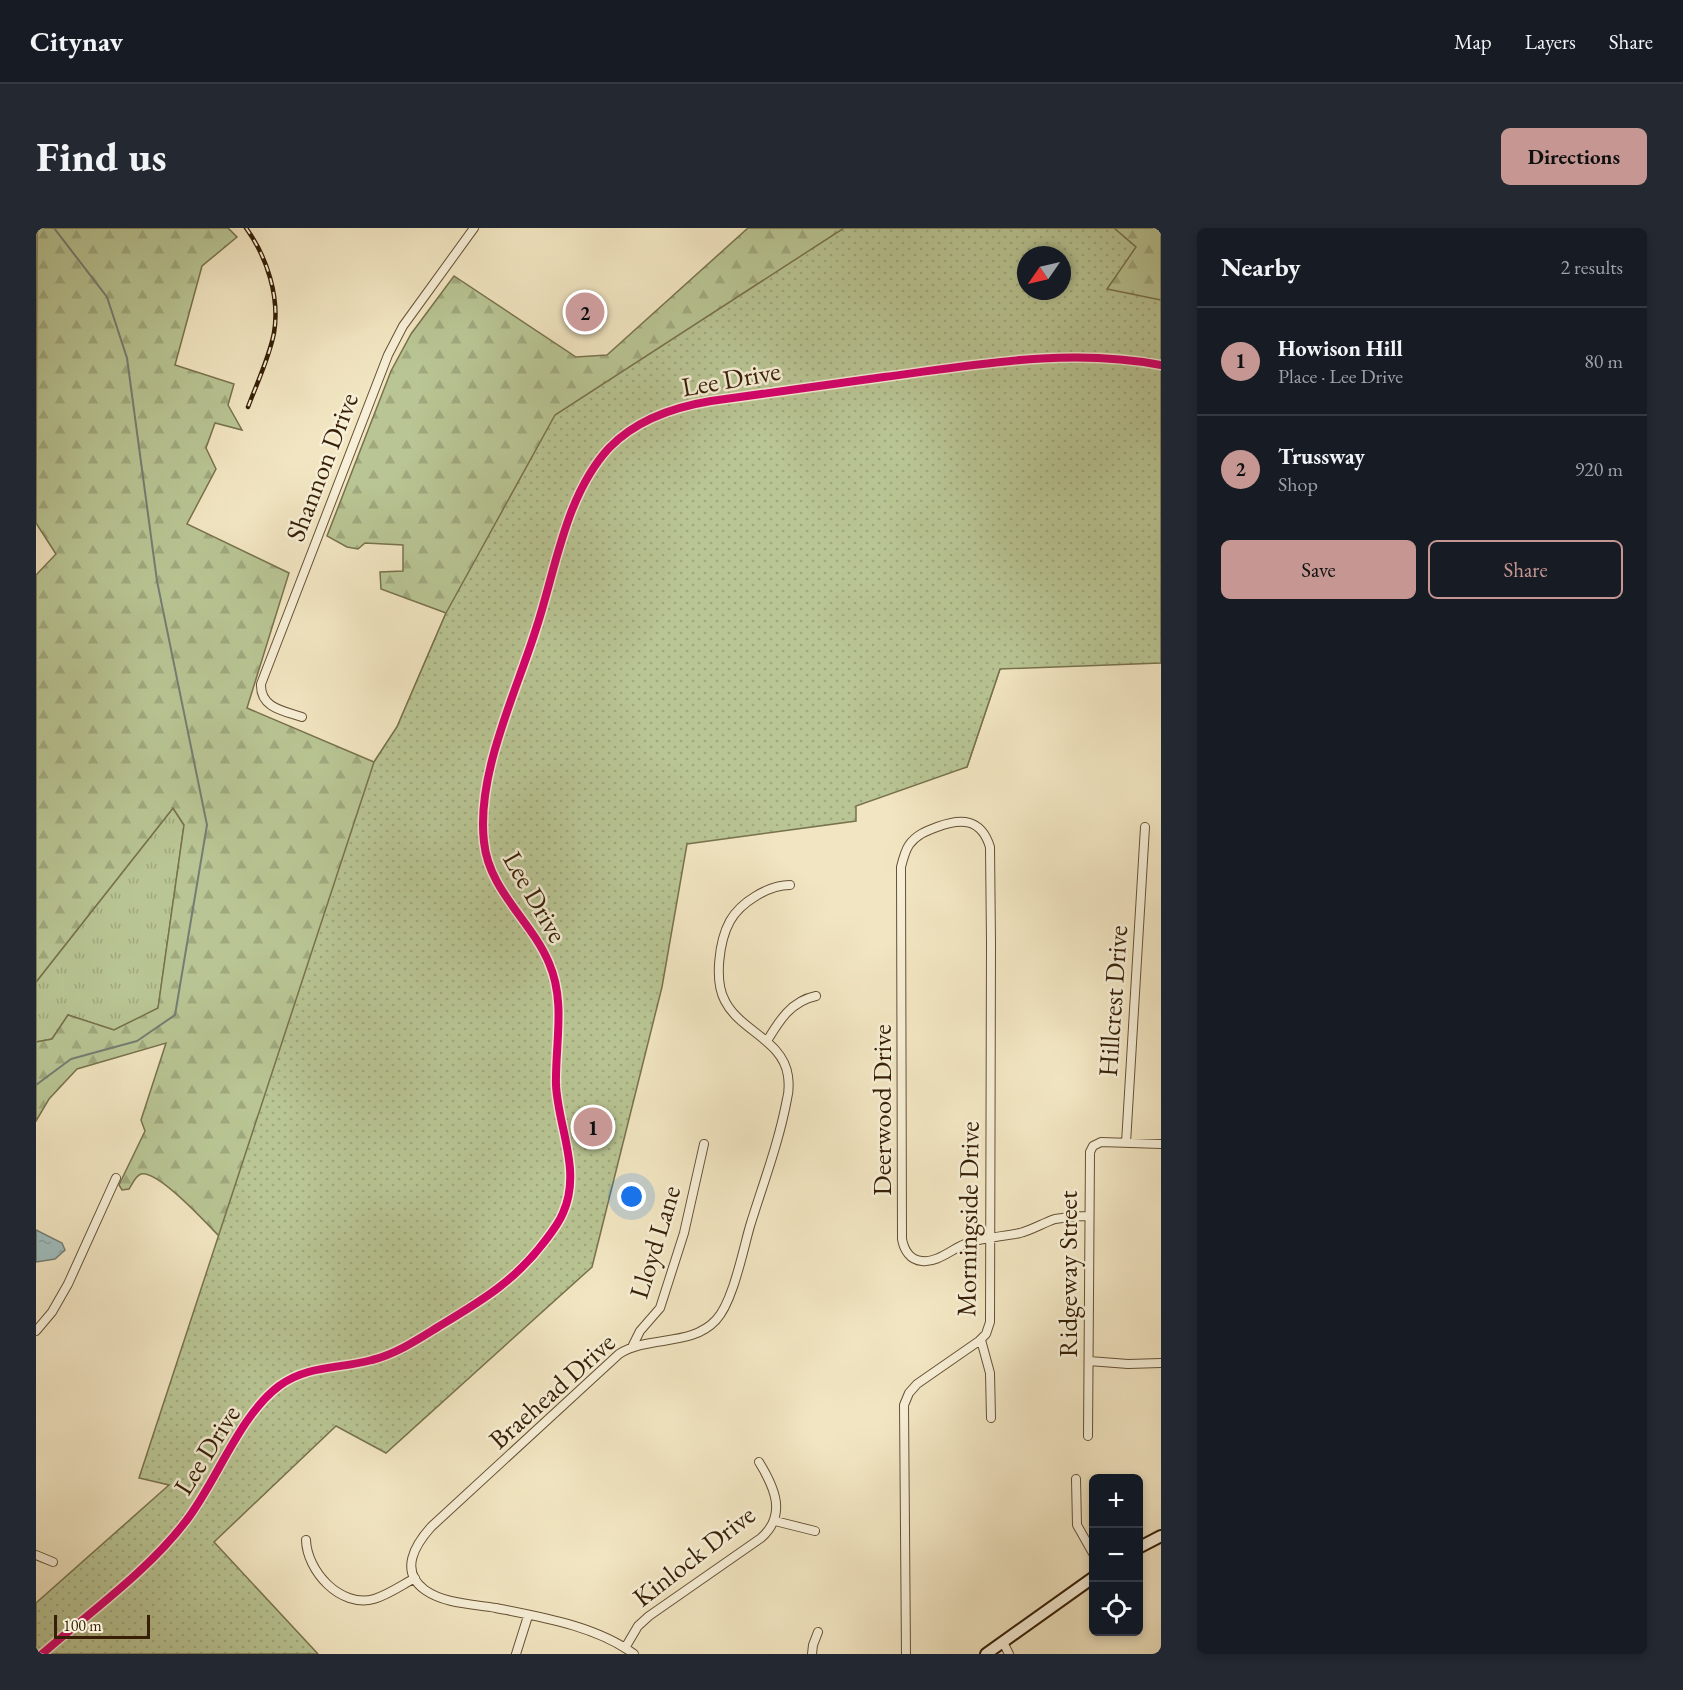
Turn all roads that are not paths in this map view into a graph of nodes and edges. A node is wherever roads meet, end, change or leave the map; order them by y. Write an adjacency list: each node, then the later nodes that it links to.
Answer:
1 (474, 228): 3 (street, Shannon Drive)
2 (1161, 364): 38 (street, Lee Drive)
3 (302, 717)
4 (971, 823): 14 (street, Morningside Drive); 14 (street, Deerwood Drive)
5 (1145, 827): 9 (street, Hillcrest Drive)
6 (790, 885): 8 (street, Braehead Drive)
7 (816, 996): 8 (street)
8 (767, 1041): 17 (street, Braehead Drive)
9 (1125, 1143): 11 (street); 13 (street, Ridgeway Street)
10 (704, 1144): 17 (street, Lloyd Lane)
11 (1161, 1144)
12 (116, 1178): 15 (street)
13 (1088, 1216): 14 (street, Deerwood Drive); 18 (street, Ridgeway Street)
14 (991, 1238): 16 (street, Morningside Drive)
15 (36, 1331)
16 (981, 1340): 20 (street); 42 (street, Morningside Drive)
17 (633, 1346): 32 (street, Braehead Drive)
18 (1089, 1361): 19 (street); 21 (street, Ridgeway Street)
19 (1161, 1363)
20 (991, 1418)
21 (1088, 1436)
22 (759, 1462): 24 (street, Kinlock Drive)
23 (1076, 1479): 29 (street)
24 (775, 1521): 25 (street); 37 (street, Kinlock Drive)
25 (814, 1531)
26 (1161, 1536): 28 (main road)
27 (306, 1540): 32 (street)
28 (1143, 1545)
29 (1089, 1546)
30 (36, 1555): 31 (street)
31 (53, 1562)
32 (415, 1578): 34 (street)
33 (1089, 1581): 36 (main road)
34 (528, 1616): 37 (street); 39 (street)
35 (818, 1632): 41 (street)
36 (1003, 1642): 43 (main road); 44 (street)
37 (625, 1648): 40 (street)
38 (42, 1654)
39 (516, 1654)
40 (634, 1654)
41 (812, 1654)
42 (906, 1654)
43 (986, 1654)
44 (1009, 1654)

